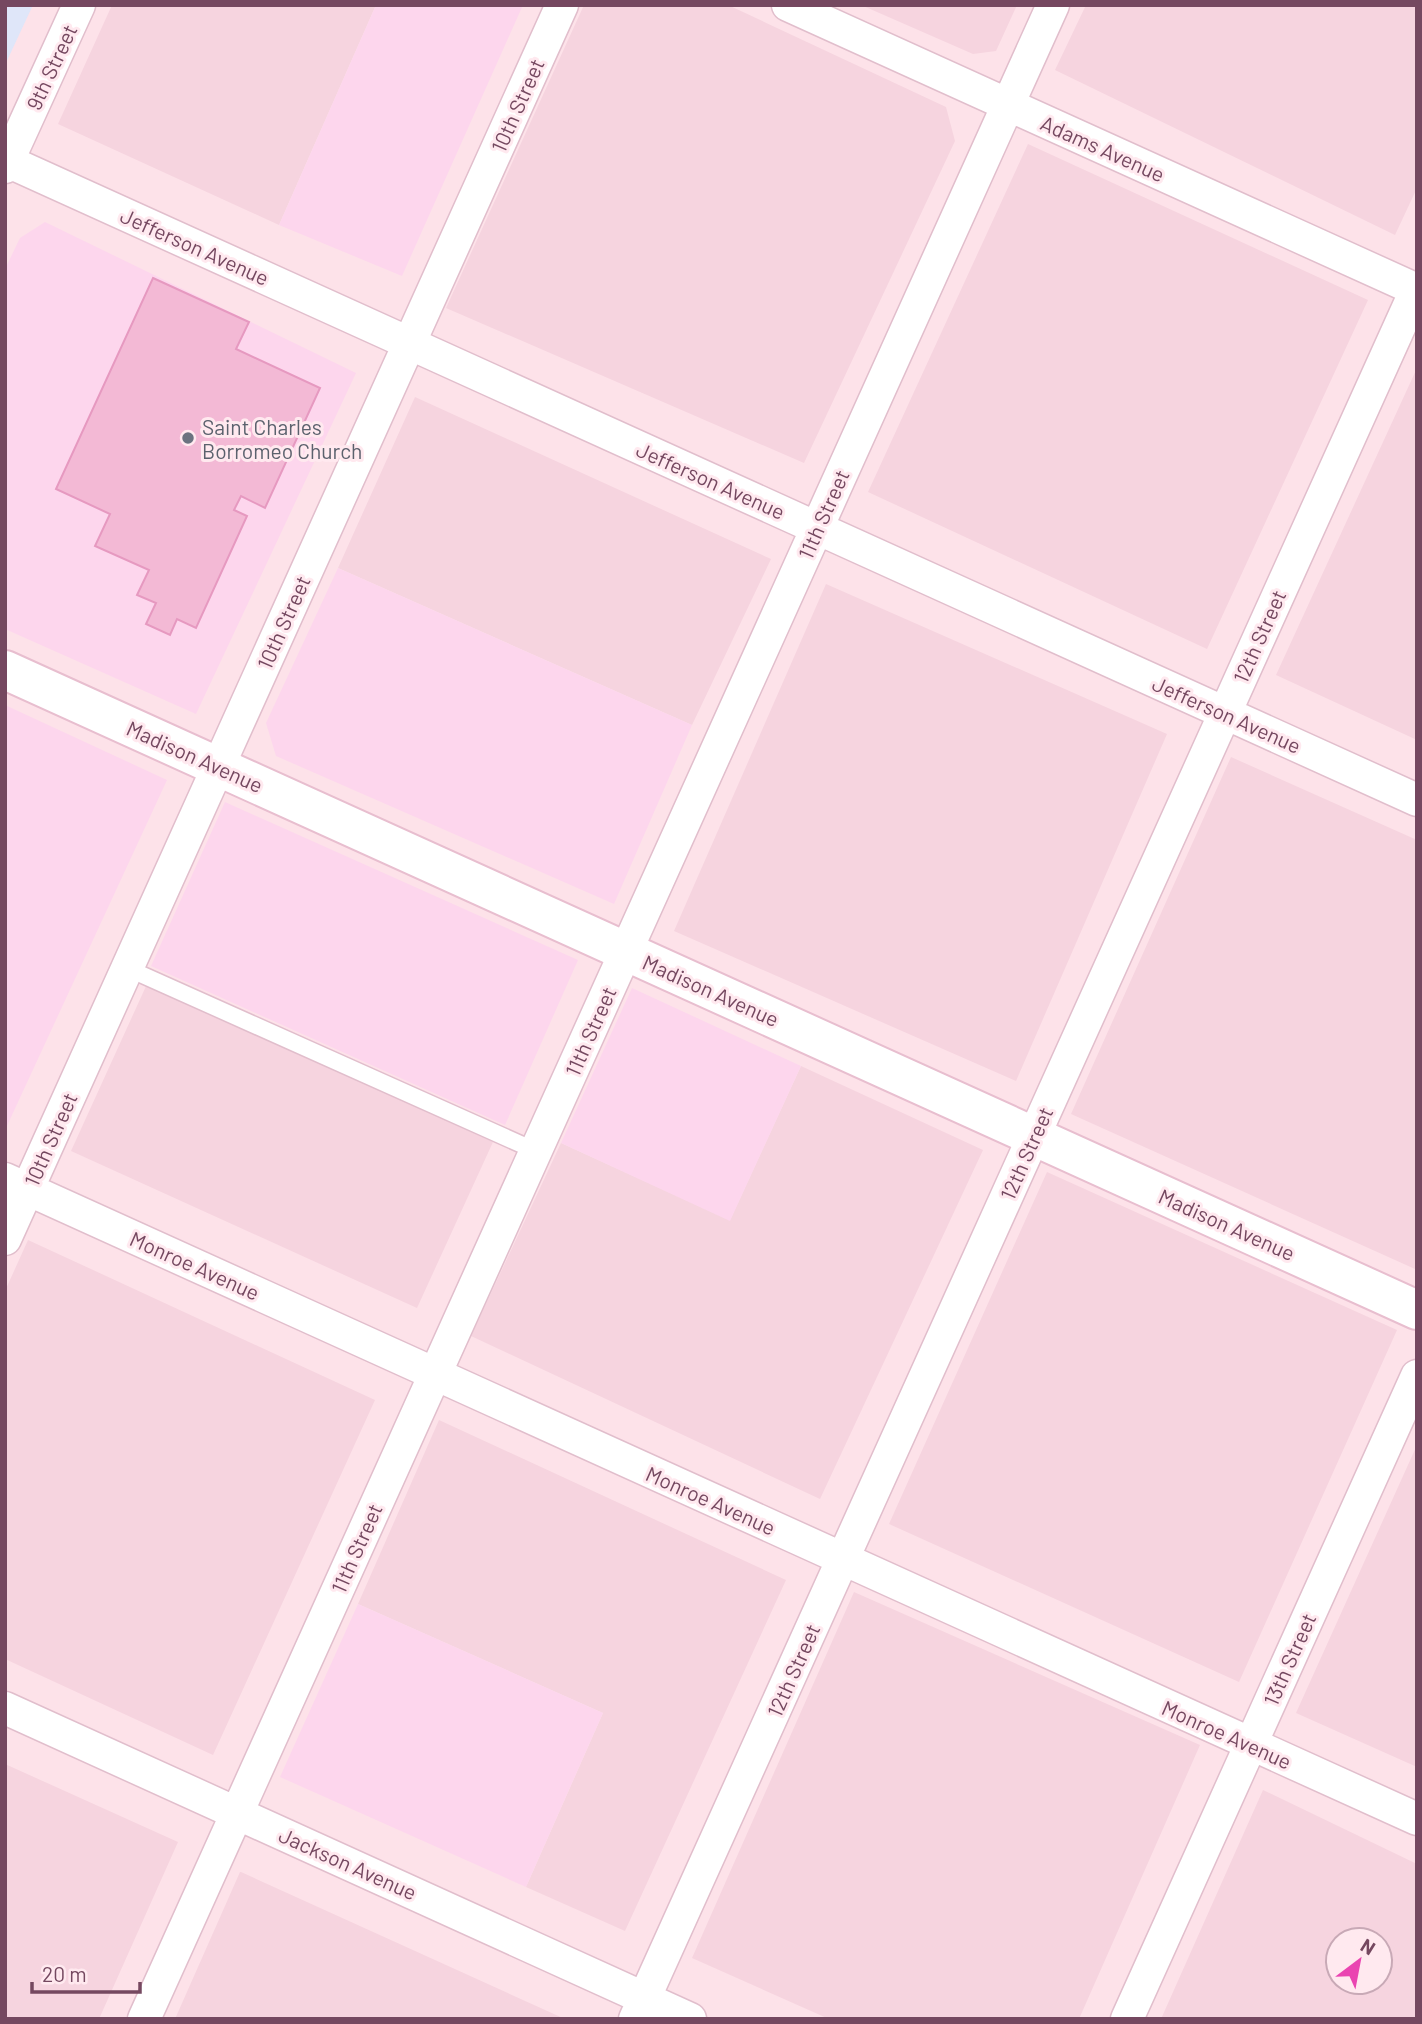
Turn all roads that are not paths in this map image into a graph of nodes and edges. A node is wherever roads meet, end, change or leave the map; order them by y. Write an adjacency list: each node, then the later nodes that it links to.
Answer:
1 (79, 5): 6 (street, 9th Street)
2 (562, 5): 8 (street, 10th Street)
3 (788, 5): 5 (street, Adams Avenue)
4 (1053, 5): 5 (street, 11th Street)
5 (1008, 105): 7 (street, Adams Avenue); 9 (street, 11th Street)
6 (6, 163): 8 (street, Jefferson Avenue)
7 (1416, 289): 11 (street, 12th Street)
8 (410, 343): 9 (street, Jefferson Avenue); 12 (street, 10th Street)
9 (817, 528): 11 (street, Jefferson Avenue); 14 (street, 11th Street)
10 (5, 670): 12 (street, Madison Avenue)
11 (1225, 713): 13 (street, Jefferson Avenue); 16 (street, 12th Street)
12 (218, 766): 14 (street, Madison Avenue); 15 (street, 10th Street)
13 (1417, 800)
14 (626, 951): 16 (street, Madison Avenue); 17 (street, 11th Street)
15 (127, 968): 17 (lane); 18 (street, 10th Street)
16 (1034, 1136): 20 (street, Madison Avenue); 23 (street, 12th Street)
17 (536, 1151): 21 (street, 11th Street)
18 (16, 1184): 19 (street, 10th Street); 21 (street, Monroe Avenue)
19 (5, 1238)
20 (1417, 1310)
21 (435, 1374): 23 (street, Monroe Avenue); 26 (street, 11th Street)
22 (1417, 1376): 25 (street, 13th Street)
23 (842, 1560): 25 (street, Monroe Avenue); 28 (street, 12th Street)
24 (5, 1707): 26 (street, Jackson Avenue)
25 (1251, 1744): 27 (street, Monroe Avenue); 31 (street, 13th Street)
26 (237, 1813): 28 (street, Jackson Avenue); 29 (street, 11th Street)
27 (1417, 1819)
28 (640, 2008): 30 (street, Jackson Avenue)
29 (144, 2019)
30 (690, 2019)
31 (1127, 2019)

